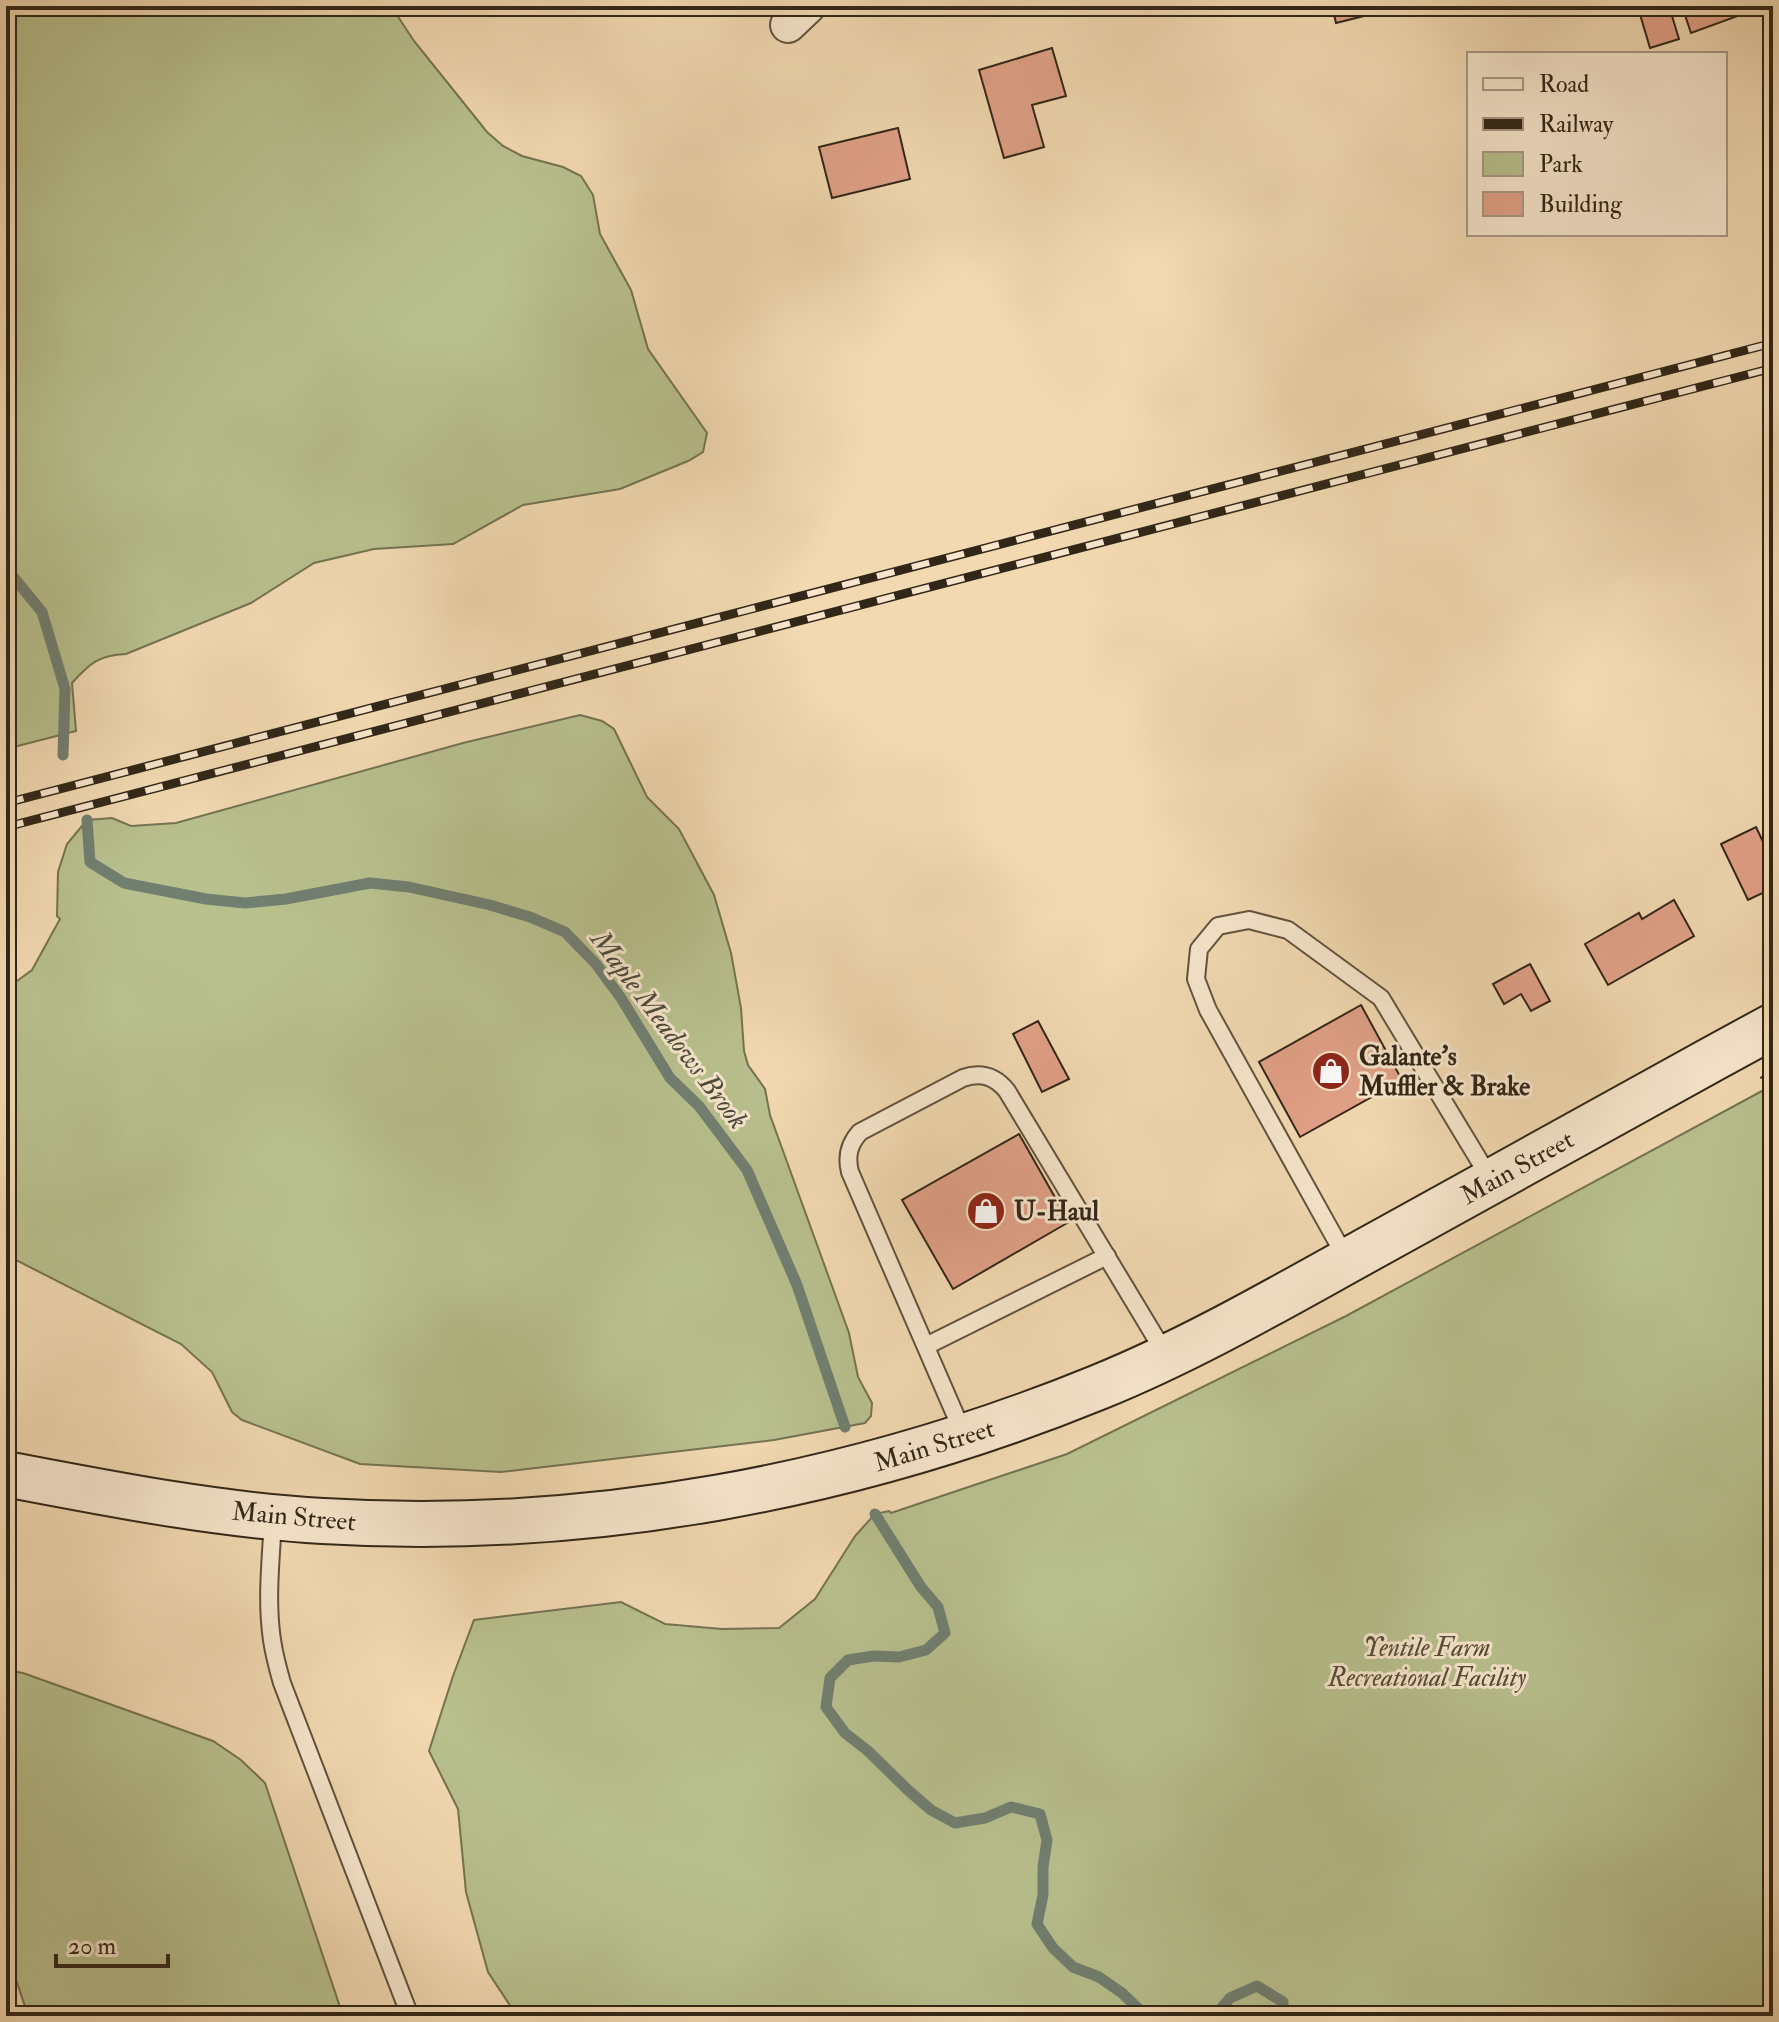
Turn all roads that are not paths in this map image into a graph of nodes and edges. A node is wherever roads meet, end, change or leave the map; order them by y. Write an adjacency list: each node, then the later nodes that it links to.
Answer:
1 (1773, 1026): 2 (main road, Main Street)
2 (1492, 1181): 4 (main road, Main Street); 4 (lane)
3 (1107, 1256): 5 (lane); 5 (lane); 6 (lane)
4 (1348, 1261): 6 (main road, Main Street)
5 (926, 1346): 7 (lane)
6 (1166, 1356): 7 (main road, Main Street)
7 (965, 1436): 9 (main road, Main Street)
8 (6, 1474): 9 (main road, Main Street)
9 (273, 1517): 10 (lane)
10 (410, 2016)

